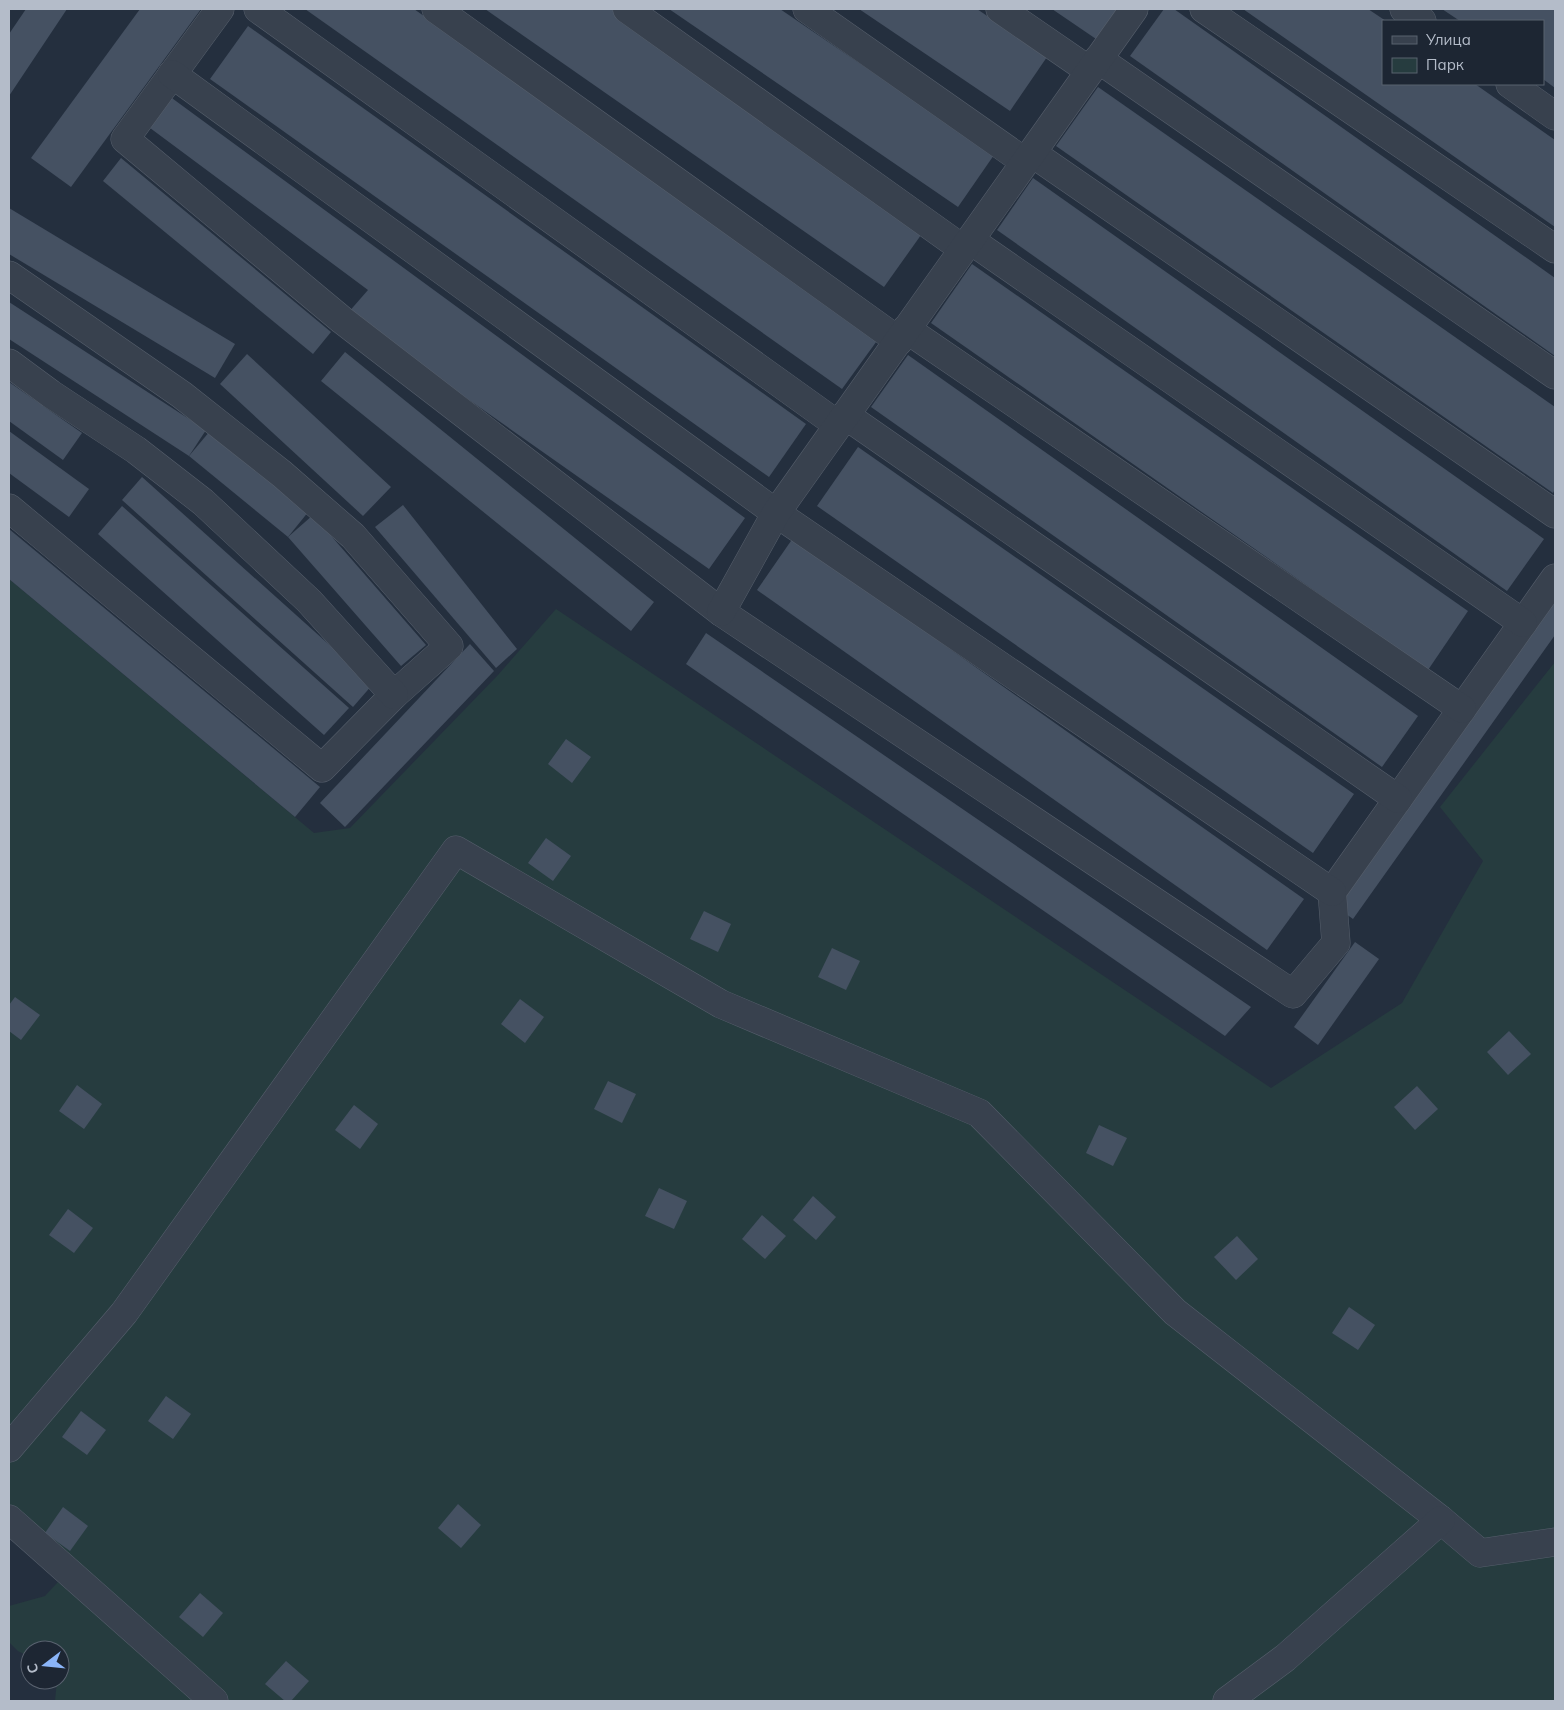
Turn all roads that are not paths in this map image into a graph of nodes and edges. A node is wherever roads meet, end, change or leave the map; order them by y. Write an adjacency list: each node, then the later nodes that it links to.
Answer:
1 (220, 9): 12 (lane)
2 (258, 9): 22 (lane)
3 (436, 9): 19 (lane)
4 (627, 9): 16 (lane)
5 (807, 9): 15 (lane)
6 (1000, 9): 11 (lane)
7 (1134, 9): 11 (lane)
8 (1204, 9): 17 (lane)
9 (1404, 9): 10 (lane)
10 (1420, 20)
11 (1094, 65): 15 (lane); 21 (lane)
12 (172, 74): 24 (lane); 27 (lane)
13 (1511, 85): 14 (lane)
14 (1555, 116)
15 (1029, 157): 16 (lane); 25 (lane)
16 (967, 244): 19 (lane); 28 (lane)
17 (1555, 249)
18 (9, 275): 29 (lane)
19 (902, 335): 22 (lane); 30 (lane)
20 (9, 363): 29 (lane)
21 (1555, 375)
22 (842, 420): 24 (lane); 31 (lane)
23 (9, 508): 29 (lane)
24 (776, 513): 27 (lane); 32 (lane)
25 (1555, 514)
26 (1555, 578): 28 (lane)
27 (722, 612): 32 (lane)
28 (1523, 623): 30 (lane)
29 (394, 695)
30 (1462, 709): 31 (lane)
31 (1398, 799): 32 (lane)
32 (1332, 892)
33 (9, 1448): 35 (lane)
34 (9, 1519): 37 (lane)
35 (1441, 1520): 36 (lane); 38 (lane)
36 (1555, 1542)
37 (214, 1701)
38 (1227, 1701)

